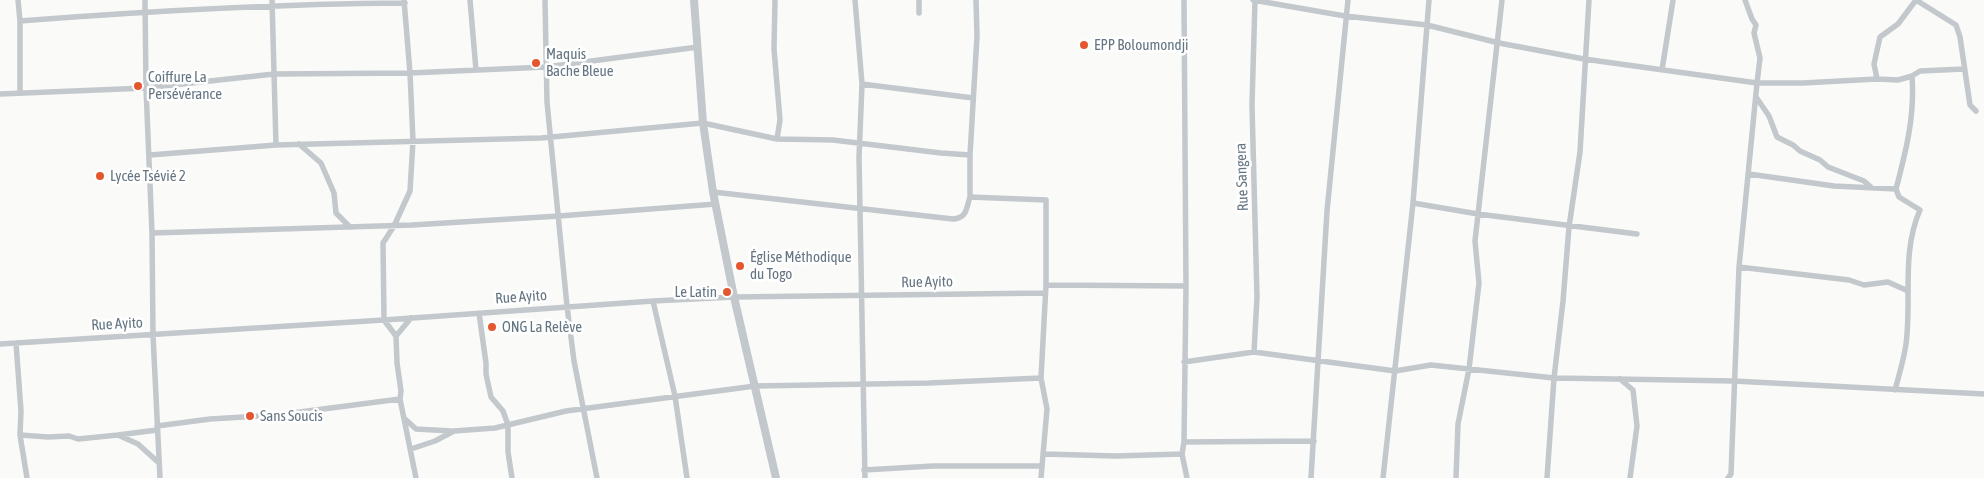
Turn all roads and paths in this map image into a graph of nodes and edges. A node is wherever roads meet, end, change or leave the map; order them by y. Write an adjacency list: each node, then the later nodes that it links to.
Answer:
1 (18, 0): 23 (street)
2 (145, 0): 20 (street)
3 (470, 0): 30 (street)
4 (545, 0): 28 (street)
5 (694, 0): 26 (street)
6 (775, 0): 46 (street)
7 (855, 0): 37 (street)
8 (918, 0): 21 (street)
9 (976, 0): 42 (street)
10 (1184, 0): 70 (street)
11 (1255, 0): 22 (street); 84 (street, Rue Sangera)
12 (1348, 0): 22 (street)
13 (1428, 0): 24 (street)
14 (1502, 0): 25 (street)
15 (1589, 0): 27 (street)
16 (1673, 0): 31 (street)
17 (1745, 0): 36 (street)
18 (404, 1): 19 (street); 32 (street)
19 (272, 3): 20 (street); 33 (street)
20 (146, 11): 23 (street); 38 (street)
21 (919, 13)
22 (1345, 16): 24 (street); 86 (street)
23 (20, 21): 39 (street)
24 (1427, 25): 25 (street); 58 (street)
25 (1499, 43): 27 (street); 61 (street)
26 (698, 47): 28 (street); 44 (street)
27 (1584, 59): 31 (street); 64 (street)
28 (546, 67): 30 (street); 45 (street)
29 (1964, 69): 34 (street); 35 (street); 43 (street)
30 (476, 70): 32 (street)
31 (1662, 70): 36 (street)
32 (410, 73): 33 (street); 47 (street)
33 (274, 74): 38 (street); 50 (street)
34 (1912, 76): 35 (street); 55 (street)
35 (1877, 79): 36 (street)
36 (1757, 83): 41 (street)
37 (862, 84): 42 (street); 49 (street)
38 (146, 88): 39 (street); 51 (street)
39 (20, 93): 40 (street)
40 (0, 94)
41 (1756, 96): 53 (street); 54 (street)
42 (973, 98): 52 (street)
43 (1976, 111)
44 (703, 123): 45 (street); 46 (street); 56 (street)
45 (551, 137): 47 (street); 62 (street)
46 (777, 140): 49 (street)
47 (413, 141): 48 (street); 63 (street)
48 (299, 144): 50 (street); 65 (street)
49 (860, 144): 52 (street); 60 (street)
50 (276, 145): 51 (street)
51 (150, 155): 66 (street)
52 (970, 155): 57 (street)
53 (1749, 174): 54 (street); 68 (street)
54 (1872, 188): 55 (street)
55 (1896, 189): 71 (street)
56 (713, 192): 59 (street); 60 (street)
57 (970, 197): 60 (street); 69 (street)
58 (1413, 203): 61 (street); 88 (street)
59 (716, 204): 62 (street); 74 (street)
60 (860, 210): 73 (street)
61 (1478, 214): 64 (street); 87 (street)
62 (559, 216): 63 (street); 76 (street)
63 (394, 226): 65 (street); 79 (street)
64 (1569, 226): 67 (street); 90 (street)
65 (350, 227): 66 (street)
66 (152, 234): 80 (street)
67 (1637, 234)
68 (1740, 267): 71 (street); 92 (street)
69 (1046, 285): 70 (street); 72 (street)
70 (1186, 286): 85 (street)
71 (1908, 291): 95 (street)
72 (1045, 293): 73 (street, Rue Ayito); 89 (street)
73 (861, 295): 74 (street, Rue Ayito); 93 (street)
74 (734, 297): 75 (street, Rue Ayito); 94 (street)
75 (653, 301): 76 (street, Rue Ayito); 97 (street)
76 (567, 306): 77 (street, Rue Ayito); 99 (street)
77 (479, 313): 78 (street, Rue Ayito); 101 (street)
78 (411, 318): 79 (street, Rue Ayito); 81 (street)
79 (384, 320): 80 (street, Rue Ayito); 81 (street)
80 (153, 335): 82 (street, Rue Ayito); 102 (street)
81 (396, 336): 98 (street)
82 (16, 343): 83 (street, Rue Ayito); 104 (street)
83 (0, 344)
84 (1254, 352): 85 (street); 86 (street)
85 (1184, 362): 107 (street)
86 (1319, 362): 88 (street); 106 (street)
87 (1469, 369): 88 (street); 90 (street); 126 (street)
88 (1395, 371): 125 (street)
89 (1041, 378): 93 (street); 109 (street)
90 (1554, 378): 91 (street); 127 (street)
91 (1620, 379): 92 (street); 128 (street)
92 (1734, 381): 95 (street); 129 (street)
93 (864, 383): 94 (street); 113 (street)
94 (755, 386): 97 (street); 120 (street)
95 (1895, 390): 96 (street)
96 (1984, 394)
97 (675, 396): 99 (street); 119 (street)
98 (400, 399): 100 (street); 102 (street)
99 (584, 410): 101 (street); 118 (street)
100 (404, 418): 103 (street); 108 (street)
101 (508, 424): 103 (street); 117 (street)
102 (157, 428): 105 (street); 111 (street)
103 (454, 431): 108 (street)
104 (20, 435): 105 (street); 114 (street)
105 (118, 435): 111 (street)
106 (1314, 441): 107 (street); 124 (street)
107 (1184, 442): 110 (street)
108 (411, 449): 116 (street)
109 (1043, 454): 110 (street); 112 (street)
110 (1182, 454): 123 (street)
111 (159, 463): 115 (street)
112 (1041, 466): 113 (street); 122 (street)
113 (864, 470): 121 (street)
114 (27, 478)
115 (160, 478)
116 (416, 478)
117 (512, 478)
118 (597, 478)
119 (687, 478)
120 (776, 478)
121 (865, 478)
122 (1041, 478)
123 (1187, 478)
124 (1311, 478)
125 (1383, 478)
126 (1456, 478)
127 (1547, 478)
128 (1630, 478)
129 (1728, 478)

